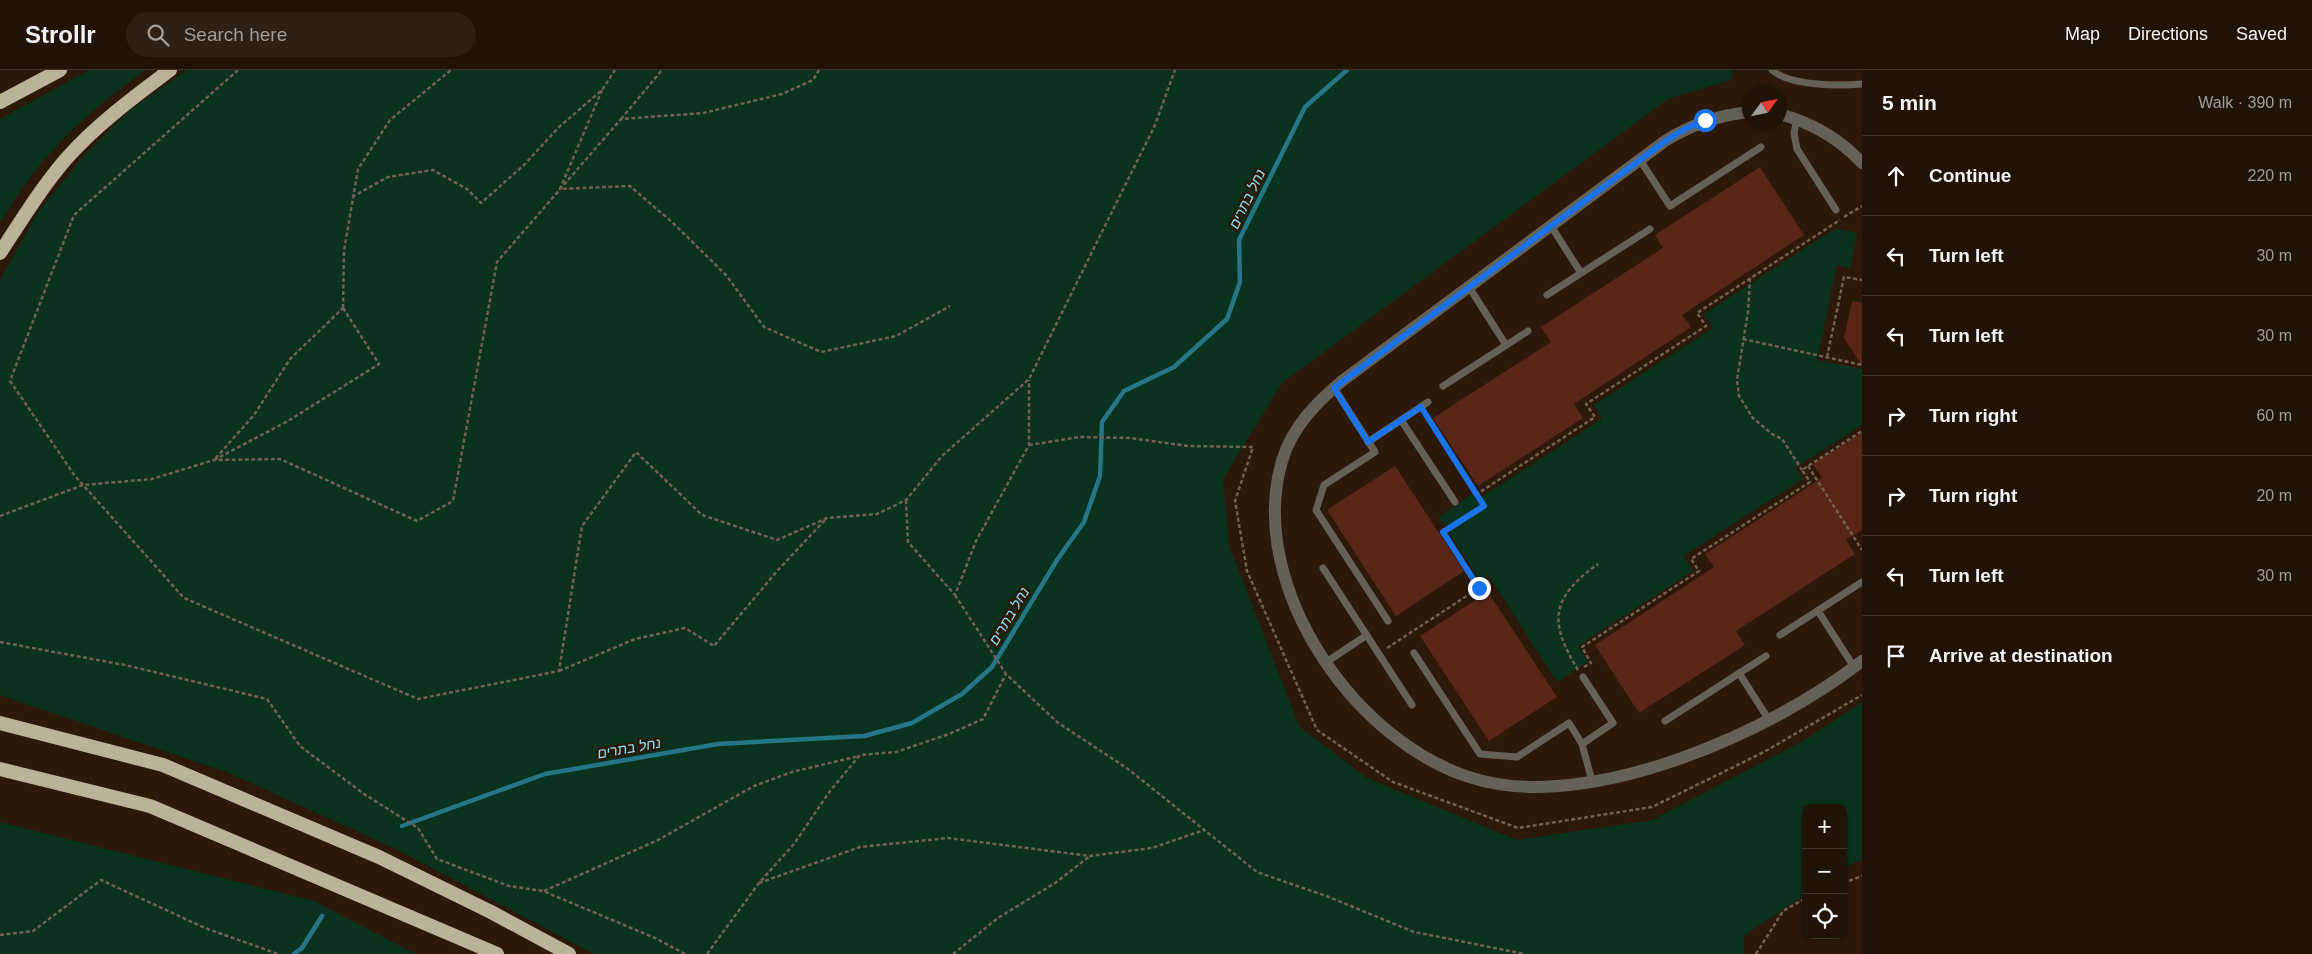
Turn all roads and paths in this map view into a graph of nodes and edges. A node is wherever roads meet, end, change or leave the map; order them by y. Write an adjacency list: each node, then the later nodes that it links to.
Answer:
1 (60, 70): 12 (highway)
2 (170, 70): 26 (highway)
3 (238, 70): 50 (path)
4 (451, 70): 21 (path)
5 (615, 70): 11 (path)
6 (662, 70): 15 (path)
7 (819, 70): 15 (path)
8 (1175, 70): 39 (path)
9 (1772, 70): 10 (lane)
10 (1862, 84)
11 (602, 90): 20 (path); 21 (path)
12 (0, 102)
13 (1742, 113): 18 (street)
14 (1787, 116): 16 (street)
15 (621, 119): 20 (path)
16 (1797, 119): 19 (street); 23 (lane)
17 (1761, 147): 18 (lane)
18 (1640, 160): 24 (street)
19 (1862, 163)
20 (560, 189): 32 (path); 47 (path)
21 (352, 197): 33 (path)
22 (1862, 206): 28 (path)
23 (1836, 210)
24 (1550, 226): 27 (lane); 30 (street)
25 (1650, 229): 27 (lane)
26 (0, 253)
27 (1581, 273): 31 (lane)
28 (1750, 278): 35 (path); 51 (path)
29 (1862, 280): 37 (path)
30 (1469, 287): 36 (lane); 41 (street)
31 (1547, 295)
32 (950, 306)
33 (343, 308): 47 (path); 47 (path)
34 (1528, 331): 36 (lane)
35 (1743, 339): 37 (path); 49 (path)
36 (1506, 346): 40 (lane)
37 (1828, 357): 38 (path)
38 (1862, 365)
39 (1029, 379): 52 (path); 60 (path)
40 (1443, 386)
41 (1334, 388): 46 (lane); 69 (street)
42 (1428, 402): 43 (lane)
43 (1421, 407): 44 (lane); 51 (path)
44 (1401, 420): 46 (lane); 53 (lane)
45 (1862, 430): 48 (path)
46 (1368, 442): 62 (lane)
47 (214, 460): 50 (path)
48 (1808, 466): 49 (path); 56 (path)
49 (1802, 470): 74 (path)
50 (82, 485): 54 (path); 71 (path)
51 (1477, 494): 67 (path)
52 (906, 500): 55 (path); 60 (path)
53 (1455, 502)
54 (0, 516)
55 (826, 518): 71 (path); 71 (path)
56 (1862, 550)
57 (1598, 564): 74 (path)
58 (1323, 568): 63 (lane)
59 (1862, 582): 61 (lane)
60 (955, 595): 73 (path)
61 (1818, 611): 64 (lane); 70 (lane)
62 (1388, 621)
63 (1367, 635): 67 (lane); 69 (lane)
64 (1780, 635)
65 (0, 642): 88 (path)
66 (1414, 653): 79 (lane)
67 (1379, 654): 75 (lane)
68 (1766, 656): 72 (lane)
69 (1325, 663): 82 (street)
70 (1858, 664): 76 (street)
71 (559, 671)
72 (1739, 673): 76 (lane); 77 (lane)
73 (1006, 674): 80 (path); 83 (path)
74 (1581, 674): 79 (lane)
75 (1412, 705)
76 (1769, 720): 82 (street)
77 (1666, 721)
78 (0, 724): 93 (highway)
79 (1582, 744): 82 (lane)
80 (860, 755): 87 (path); 88 (path)
81 (0, 769): 92 (highway)
82 (1592, 781)
83 (1204, 830): 84 (path); 97 (path)
84 (1090, 856): 87 (path); 96 (path)
85 (1862, 876): 86 (path)
86 (1847, 882)
87 (759, 884): 95 (path)
88 (543, 891): 94 (path)
89 (1802, 900): 98 (path)
90 (0, 935): 91 (path)
91 (278, 954)
92 (497, 954)
93 (569, 954)
94 (685, 954)
95 (707, 954)
96 (953, 954)
97 (1525, 954)
98 (1756, 954)

